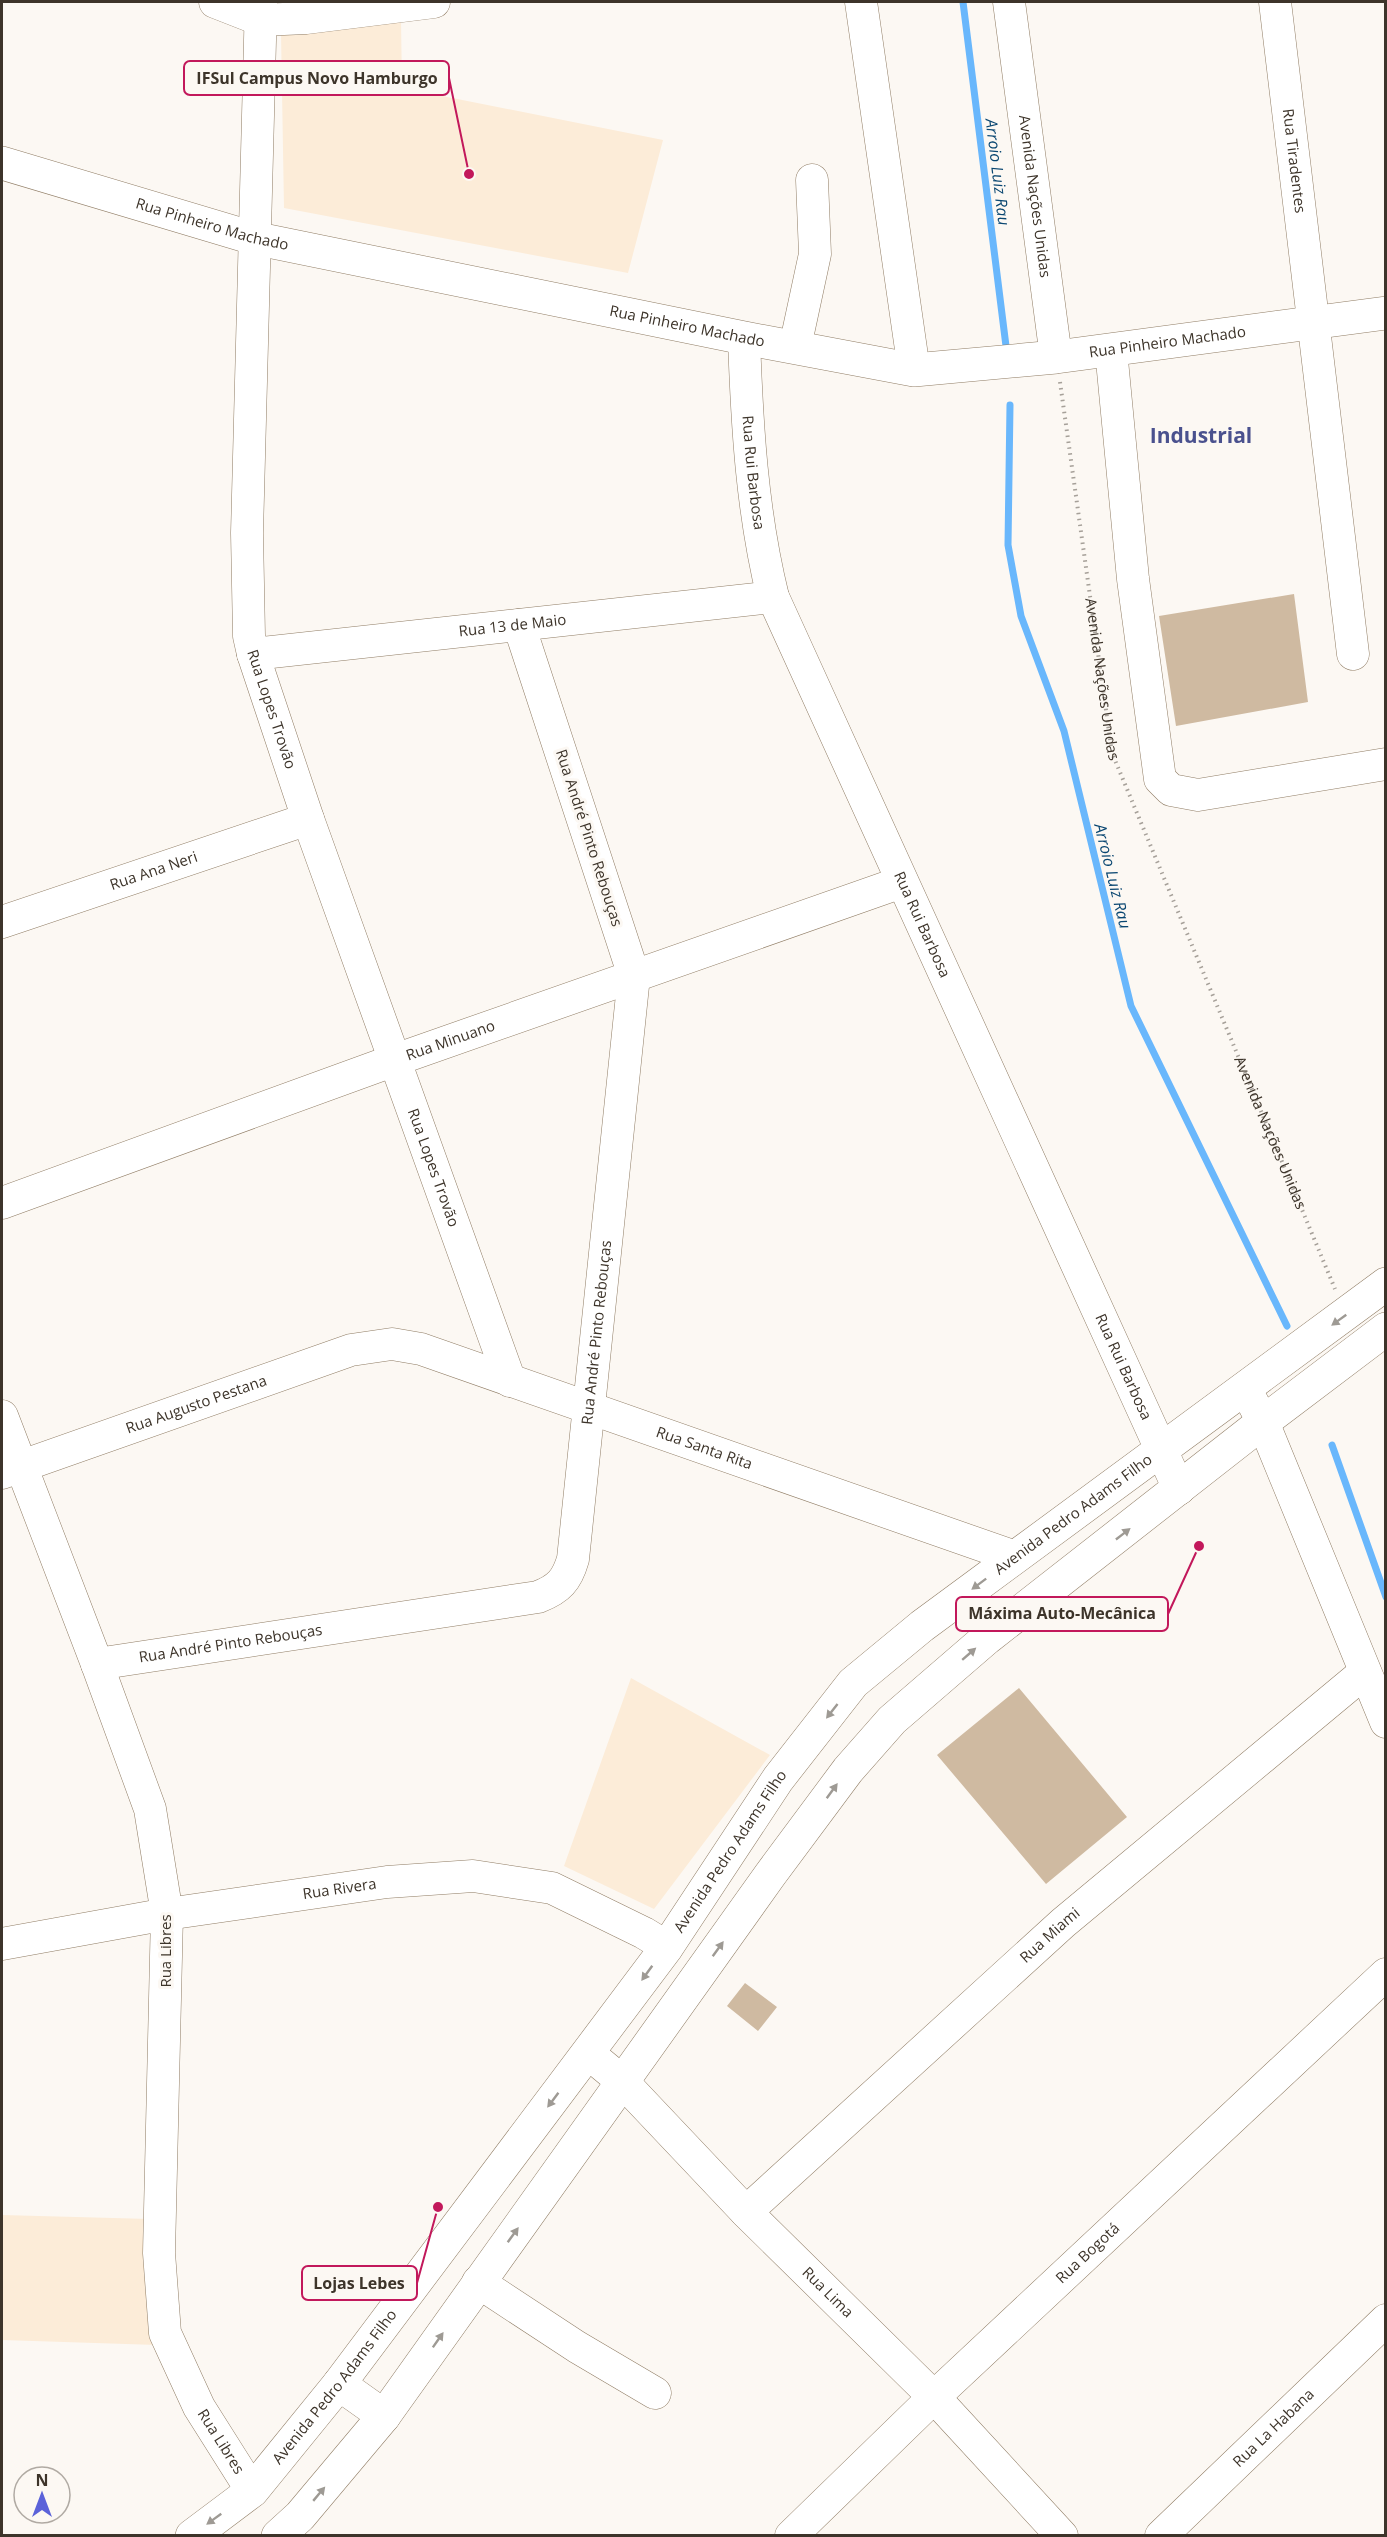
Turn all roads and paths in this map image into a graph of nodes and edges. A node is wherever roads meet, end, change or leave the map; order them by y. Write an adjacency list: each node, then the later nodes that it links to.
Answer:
1 (215, 2): 6 (street)
2 (434, 2): 6 (street)
3 (861, 2): 16 (street)
4 (1009, 2): 15 (street, Avenida Nações Unidas)
5 (1275, 2): 11 (street, Rua Tiradentes)
6 (261, 11): 9 (street, Rua Lopes Trovão)
7 (2, 163): 9 (main road, Rua Pinheiro Machado)
8 (812, 180): 13 (street)
9 (253, 238): 12 (main road, Rua Pinheiro Machado); 19 (street, Rua Lopes Trovão)
10 (1386, 313): 11 (main road, Rua Pinheiro Machado)
11 (1314, 323): 14 (main road, Rua Pinheiro Machado); 20 (street, Rua Tiradentes)
12 (744, 338): 13 (main road, Rua Pinheiro Machado); 17 (street, Rua Rui Barbosa)
13 (795, 347): 16 (main road, Rua Pinheiro Machado)
14 (1111, 350): 15 (main road, Rua Pinheiro Machado); 21 (street)
15 (1056, 357): 16 (main road, Rua Pinheiro Machado); 29 (path, Avenida Nações Unidas)
16 (914, 369)
17 (773, 597): 18 (street, Rua 13 de Maio); 23 (street, Rua Rui Barbosa)
18 (519, 625): 19 (street, Rua 13 de Maio); 25 (street, Rua André Pinto Rebouças)
19 (253, 654): 22 (street, Rua Lopes Trovão)
20 (1353, 654)
21 (1386, 764)
22 (308, 819): 24 (street, Rua Ana Neri); 26 (street, Rua Lopes Trovão)
23 (902, 882): 25 (street, Rua Minuano); 37 (street, Rua Rui Barbosa)
24 (2, 922)
25 (634, 976): 26 (street, Rua Minuano); 34 (street, Rua André Pinto Rebouças)
26 (395, 1060): 27 (street, Rua Minuano); 32 (street, Rua Lopes Trovão)
27 (2, 1203)
28 (1386, 1284): 29 (main road, Avenida Pedro Adams Filho)
29 (1346, 1315): 33 (main road, Avenida Pedro Adams Filho, one-way to 33)
30 (1386, 1329): 36 (main road)
31 (392, 1344): 32 (street, Rua Santa Rita); 38 (street, Rua Augusto Pestana)
32 (510, 1380): 34 (street, Rua Santa Rita)
33 (1245, 1388): 36 (street); 37 (main road, Avenida Pedro Adams Filho)
34 (588, 1409): 40 (street, Rua Santa Rita); 41 (street, Rua André Pinto Rebouças)
35 (2, 1416): 38 (street, Rua Libres)
36 (1263, 1422): 39 (main road); 42 (street)
37 (1161, 1451): 39 (street, Rua Rui Barbosa); 40 (main road, Avenida Pedro Adams Filho)
38 (11, 1469): 41 (street, Rua Libres)
39 (1179, 1489): 49 (main road, one-way to 39)
40 (1015, 1557): 46 (main road, Avenida Pedro Adams Filho, one-way to 46)
41 (97, 1664): 44 (street, Rua Libres)
42 (1365, 1672): 43 (street); 50 (street, Rua Miami)
43 (1386, 1722)
44 (168, 1914): 45 (street, Rua Rivera); 46 (street, Rua Rivera); 58 (street, Rua Libres)
45 (2, 1944)
46 (667, 1947): 48 (main road, Avenida Pedro Adams Filho, one-way to 48)
47 (1386, 1974): 56 (street, Rua Bogotá)
48 (588, 2053): 49 (street, Rua Lima); 51 (main road, Avenida Pedro Adams Filho, one-way to 51)
49 (623, 2082): 50 (street, Rua Lima); 52 (main road, one-way to 49)
50 (746, 2212): 56 (street, Rua Lima)
51 (441, 2252): 52 (main road); 54 (main road, Avenida Pedro Adams Filho)
52 (478, 2282): 55 (street); 57 (main road, one-way to 52)
53 (1386, 2320): 63 (street, Rua La Habana)
54 (339, 2384): 57 (main road); 58 (main road, Avenida Pedro Adams Filho)
55 (655, 2393)
56 (934, 2397): 61 (street, Rua Bogotá); 62 (street, Rua Lima)
57 (384, 2416): 60 (main road, one-way to 57)
58 (252, 2491): 59 (main road, Avenida Pedro Adams Filho, one-way to 59)
59 (192, 2535)
60 (278, 2535)
61 (791, 2535)
62 (1062, 2535)
63 (1161, 2535)

